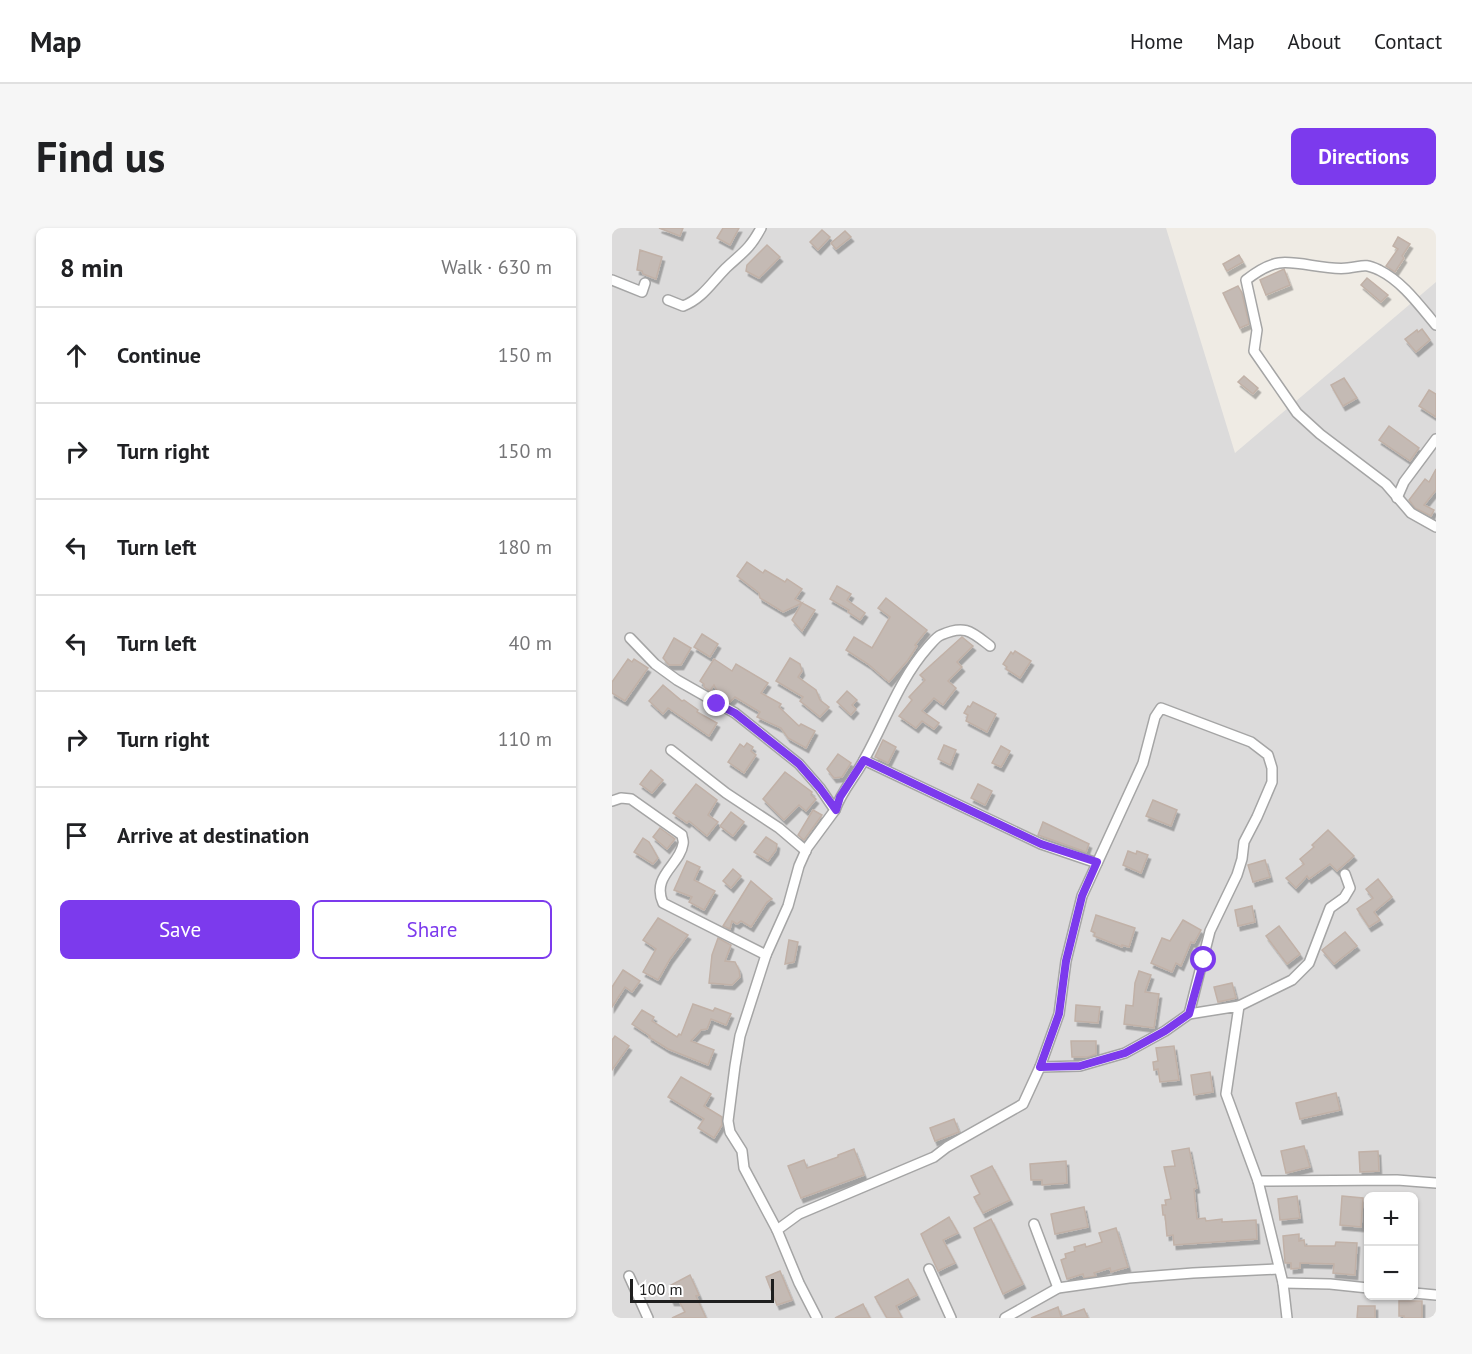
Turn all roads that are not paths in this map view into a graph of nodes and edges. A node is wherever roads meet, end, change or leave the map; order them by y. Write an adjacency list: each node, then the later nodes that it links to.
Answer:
1 (760, 228): 4 (street)
2 (612, 280): 3 (street)
3 (645, 283)
4 (668, 300)
5 (1436, 325): 7 (street)
6 (1436, 439): 7 (street)
7 (1397, 498): 8 (street)
8 (1436, 527)
9 (630, 638): 14 (street)
10 (990, 646): 12 (street)
11 (670, 750): 15 (street)
12 (864, 760): 14 (street); 16 (street)
13 (612, 801): 18 (street)
14 (836, 810): 15 (street)
15 (806, 851): 18 (street)
16 (1097, 862): 20 (street); 21 (street)
17 (1345, 874): 19 (street)
18 (766, 955): 25 (street)
19 (1239, 1006): 20 (street); 22 (street)
20 (1189, 1014): 21 (street)
21 (1040, 1067): 25 (street)
22 (1258, 1181): 23 (street); 27 (street)
23 (1436, 1184)
24 (1034, 1224): 30 (street)
25 (777, 1230): 35 (street)
26 (929, 1269): 36 (street)
27 (1278, 1269): 29 (street); 30 (street)
28 (629, 1276): 34 (street)
29 (1282, 1283): 31 (street); 38 (street)
30 (1058, 1288): 37 (street)
31 (1364, 1288)
32 (1418, 1293): 33 (street)
33 (1436, 1295)
34 (648, 1318)
35 (817, 1318)
36 (951, 1318)
37 (1005, 1318)
38 (1287, 1318)

